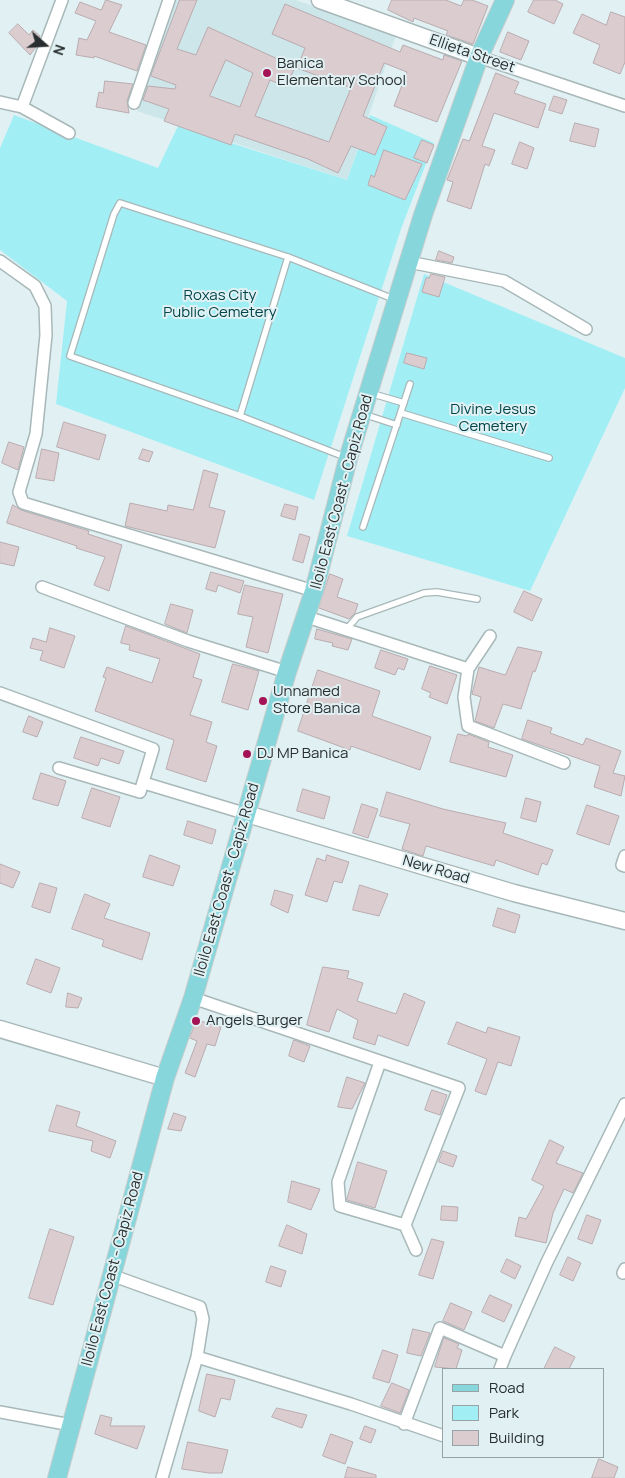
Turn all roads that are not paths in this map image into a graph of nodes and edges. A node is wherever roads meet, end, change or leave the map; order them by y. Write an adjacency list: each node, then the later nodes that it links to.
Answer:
1 (62, 0): 9 (street)
2 (169, 0): 8 (street)
3 (320, 0): 5 (street, Ellieta Street)
4 (505, 0): 5 (main road, Iloilo East Coast - Capiz Road)
5 (479, 57): 7 (street, Ellieta Street); 13 (main road, Iloilo East Coast - Capiz Road)
6 (0, 102): 9 (street)
7 (624, 102)
8 (134, 103)
9 (22, 108): 10 (street)
10 (69, 134)
11 (288, 257): 14 (lane); 21 (lane); 21 (lane)
12 (0, 261): 27 (street)
13 (409, 262): 14 (main road, Iloilo East Coast - Capiz Road); 15 (street)
14 (398, 301): 17 (main road, Iloilo East Coast - Capiz Road)
15 (586, 330)
16 (410, 384): 18 (lane)
17 (369, 392): 18 (lane); 20 (main road, Iloilo East Coast - Capiz Road)
18 (404, 403): 19 (lane)
19 (401, 413): 22 (lane); 24 (lane)
20 (362, 414): 22 (lane); 23 (main road, Iloilo East Coast - Capiz Road)
21 (240, 416): 23 (lane)
22 (397, 425): 25 (lane)
23 (348, 458): 27 (main road, Iloilo East Coast - Capiz Road)
24 (549, 458)
25 (363, 527)
26 (42, 587): 33 (street)
27 (314, 591): 29 (main road, Iloilo East Coast - Capiz Road)
28 (477, 599): 30 (lane)
29 (306, 617): 30 (street); 33 (main road, Iloilo East Coast - Capiz Road)
30 (346, 630): 32 (street)
31 (490, 636): 32 (street)
32 (468, 669): 35 (street)
33 (287, 672): 38 (main road, Iloilo East Coast - Capiz Road)
34 (0, 693): 37 (street)
35 (564, 763)
36 (59, 768): 37 (street)
37 (144, 783): 38 (street)
38 (247, 814): 41 (street, New Road); 42 (main road, Iloilo East Coast - Capiz Road)
39 (625, 856): 40 (street)
40 (625, 866)
41 (625, 921)
42 (193, 998): 44 (street); 45 (main road, Iloilo East Coast - Capiz Road)
43 (0, 1029): 45 (street)
44 (380, 1062): 47 (street); 47 (street)
45 (166, 1078): 49 (main road, Iloilo East Coast - Capiz Road)
46 (625, 1104): 50 (street)
47 (405, 1225): 48 (street)
48 (416, 1250)
49 (111, 1275): 51 (street); 55 (main road, Iloilo East Coast - Capiz Road)
50 (505, 1356): 52 (street); 54 (street)
51 (197, 1357): 54 (street); 58 (street)
52 (500, 1368)
53 (0, 1412): 55 (street)
54 (404, 1424): 56 (street)
55 (71, 1425): 57 (main road, Iloilo East Coast - Capiz Road)
56 (442, 1435)
57 (58, 1478)
58 (162, 1478)

